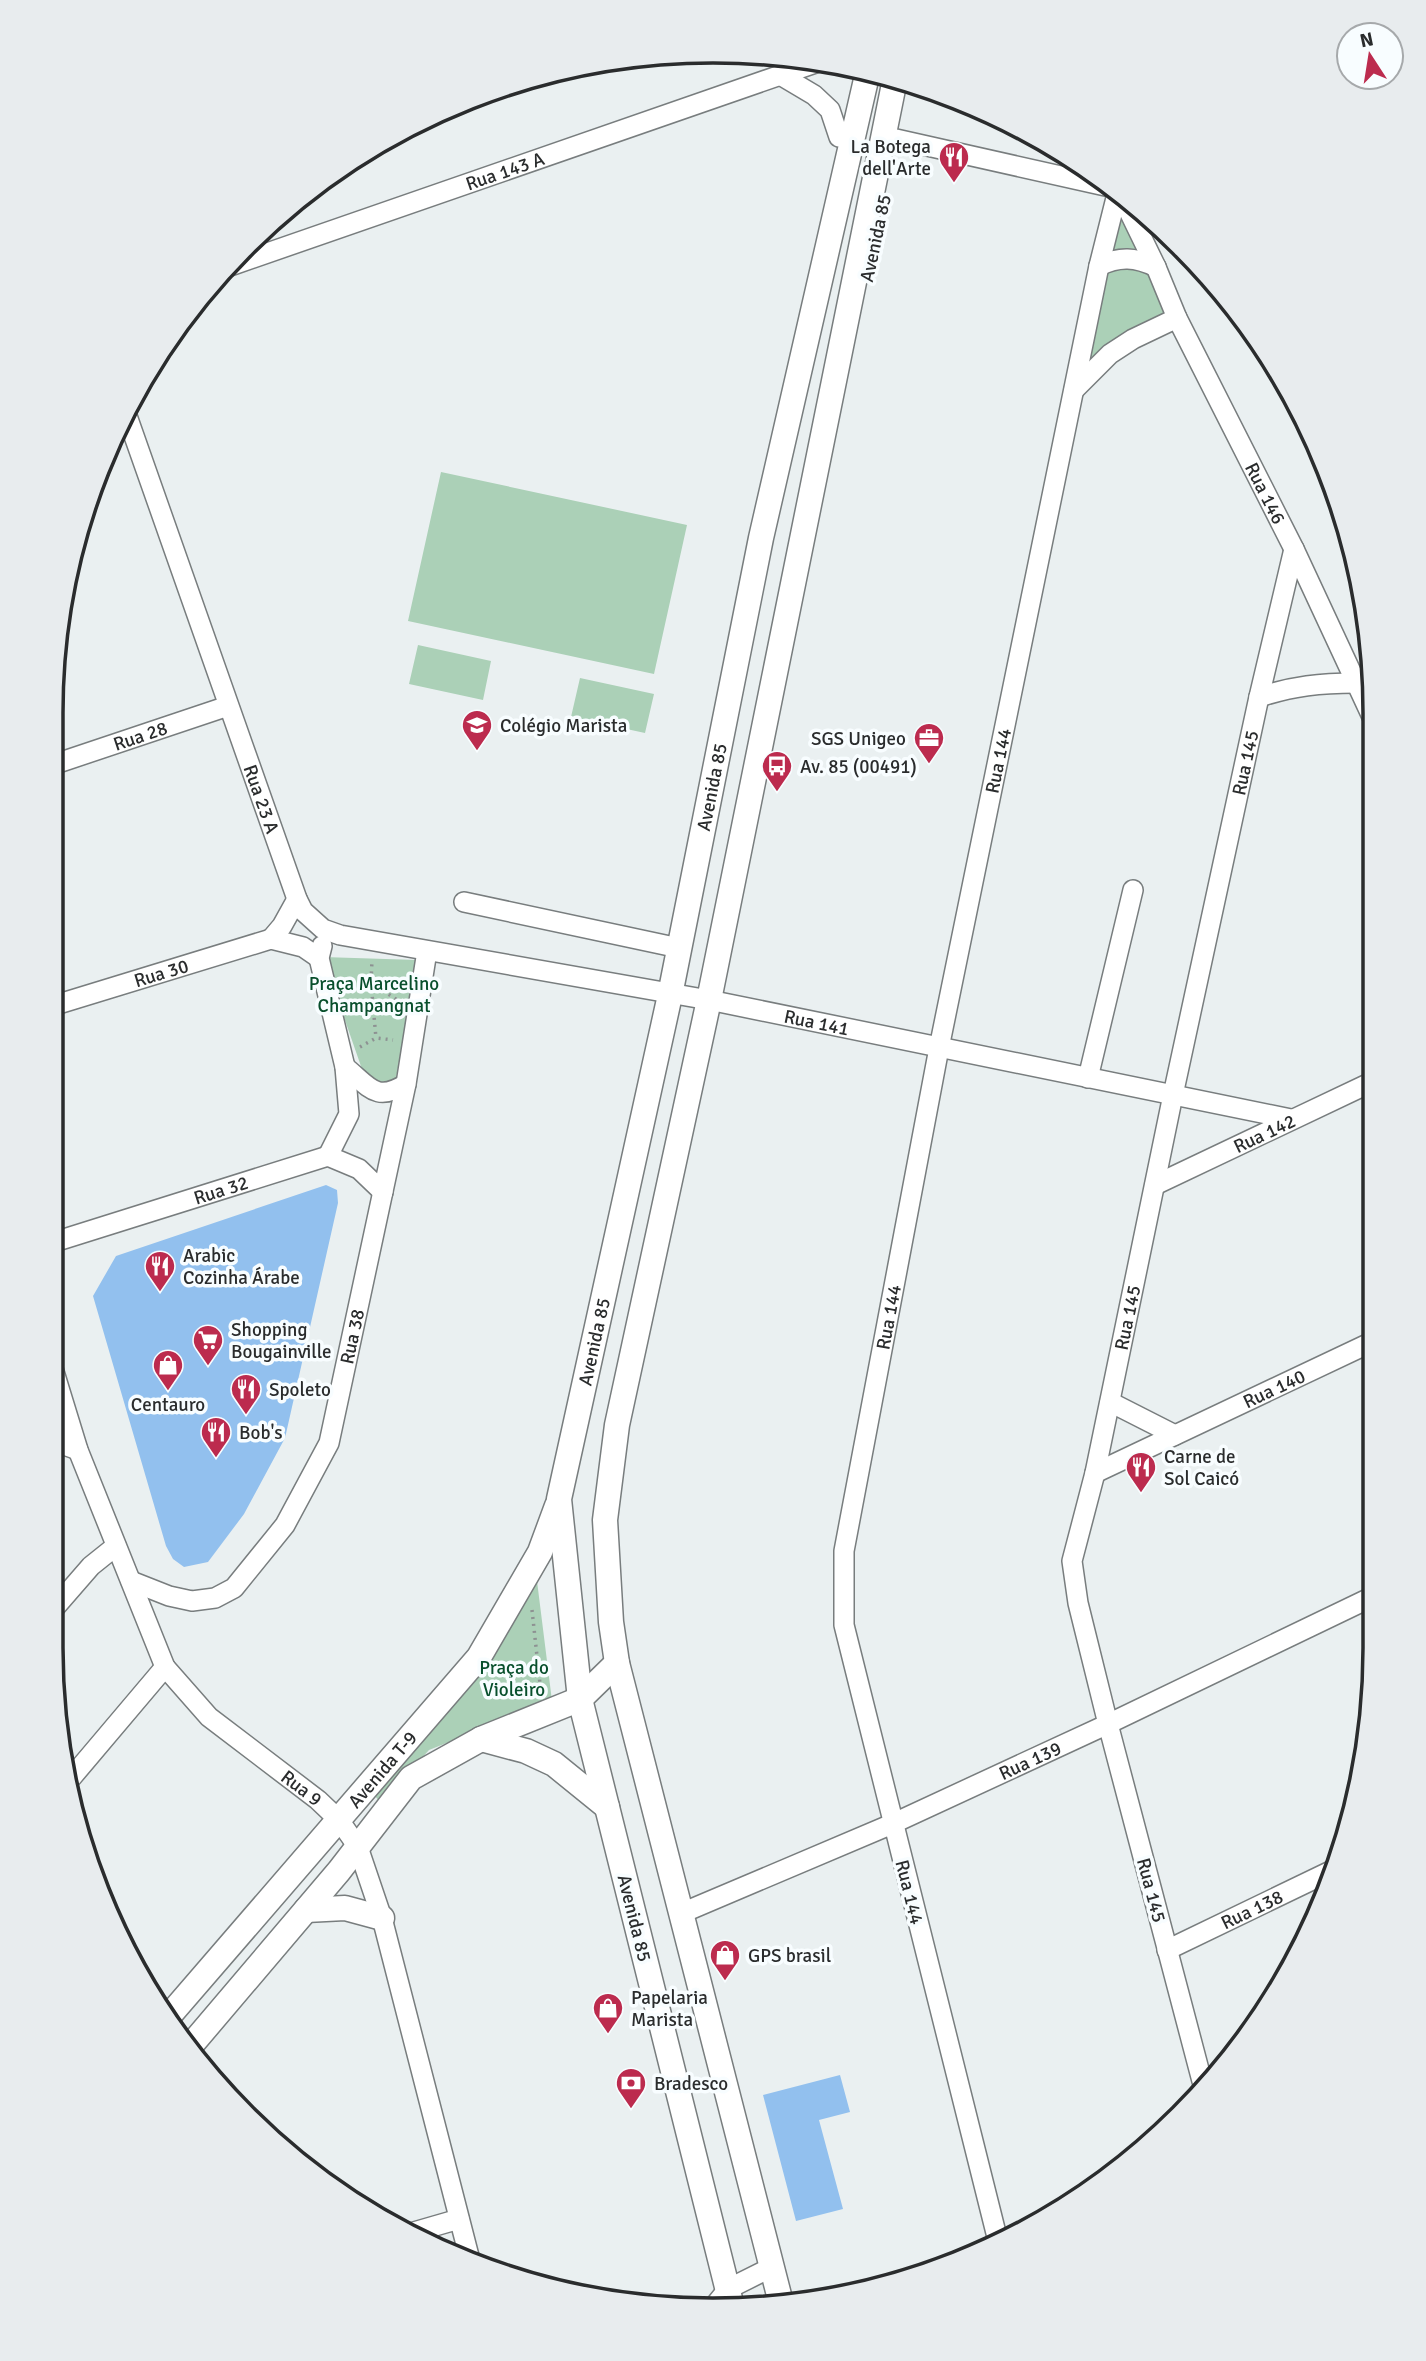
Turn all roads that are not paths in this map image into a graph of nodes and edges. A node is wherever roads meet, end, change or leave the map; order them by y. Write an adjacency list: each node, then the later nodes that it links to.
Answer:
1 (800, 69): 2 (street, Rua 143 A)
2 (782, 76): 7 (street); 12 (street, Rua 143 A)
3 (851, 78): 7 (main road, Avenida 85)
4 (865, 81): 16 (main road, Avenida 85)
5 (893, 89): 17 (main road, Avenida 85)
6 (907, 93): 8 (main road, Avenida 85)
7 (839, 137): 16 (main road, Avenida 85)
8 (896, 139): 9 (street); 17 (main road, Avenida 85)
9 (1087, 182)
10 (1115, 202): 13 (street, Rua 144)
11 (1131, 215): 14 (street, Rua 146)
12 (246, 260)
13 (1099, 266): 14 (street); 18 (street, Rua 144)
14 (1156, 267): 15 (street, Rua 146)
15 (1177, 318): 18 (street); 20 (street, Rua 146)
16 (799, 375): 31 (main road, Avenida 85)
17 (833, 390): 35 (main road, Avenida 85)
18 (1074, 391): 37 (street, Rua 144)
19 (130, 425): 24 (street, Rua 23 A)
20 (1294, 549): 21 (street, Rua 146); 22 (street, Rua 145)
21 (1356, 683): 22 (street); 23 (street, Rua 146)
22 (1259, 697): 42 (street, Rua 145)
23 (1363, 697)
24 (228, 706): 25 (street, Rua 28); 27 (street, Rua 23 A)
25 (63, 761)
26 (1133, 890): 39 (street)
27 (297, 899): 29 (street, Rua 23 A); 30 (street)
28 (464, 902): 31 (street)
29 (340, 935): 32 (street, Rua 141); 33 (street)
30 (271, 939): 33 (street); 36 (street, Rua 30)
31 (679, 948): 34 (main road, Avenida 85)
32 (427, 951): 34 (street, Rua 141); 40 (street, Rua 38)
33 (319, 958): 38 (street)
34 (670, 995): 35 (street, Rua 141); 55 (main road, Avenida 85)
35 (709, 1000): 37 (street, Rua 141); 60 (main road, Avenida 85)
36 (63, 1003)
37 (939, 1048): 39 (street, Rua 141); 68 (street, Rua 144)
38 (345, 1067): 40 (street); 44 (street)
39 (1088, 1078): 42 (street, Rua 141)
40 (406, 1084): 46 (street, Rua 38)
41 (1363, 1086): 43 (street, Rua 142)
42 (1173, 1095): 43 (street, Rua 141); 45 (street, Rua 145)
43 (1291, 1119): 45 (street, Rua 142)
44 (328, 1156): 46 (street); 47 (street, Rua 32)
45 (1155, 1185): 50 (street, Rua 145)
46 (383, 1192): 57 (street, Rua 38)
47 (63, 1239)
48 (1363, 1346): 51 (street, Rua 140)
49 (63, 1401): 53 (street, Rua 9)
50 (1110, 1402): 51 (street); 54 (street, Rua 145)
51 (1175, 1435): 54 (street, Rua 140)
52 (63, 1445): 53 (street)
53 (78, 1450): 56 (street, Rua 9)
54 (1095, 1473): 63 (street, Rua 145)
55 (559, 1499): 62 (main road, Avenida 85); 67 (main road, Avenida T-9)
56 (116, 1546): 57 (street, Rua 9); 58 (street)
57 (131, 1581): 61 (street, Rua 9)
58 (63, 1598)
59 (1363, 1602): 63 (street, Rua 139)
60 (617, 1663): 62 (main road, Avenida T-9); 72 (main road, Avenida 85)
61 (165, 1667): 65 (street); 67 (street, Rua 9)
62 (580, 1699): 64 (main road, Avenida T-9); 66 (main road, Avenida 85)
63 (1108, 1724): 68 (street, Rua 139); 74 (street, Rua 145)
64 (481, 1739): 66 (main road); 69 (main road, Avenida T-9)
65 (75, 1774)
66 (607, 1807): 84 (main road, Avenida 85)
67 (339, 1820): 69 (street, Rua 9); 75 (main road, Avenida T-9)
68 (892, 1824): 72 (street, Rua 139); 80 (street, Rua 144)
69 (358, 1847): 71 (main road, Avenida T-9); 73 (street, Rua 9)
70 (1322, 1875): 74 (street, Rua 138)
71 (306, 1910): 73 (main road); 76 (main road, Avenida T-9)
72 (682, 1913): 82 (main road, Avenida 85)
73 (382, 1918): 78 (street, Rua 9)
74 (1167, 1950): 77 (street, Rua 145)
75 (174, 2010)
76 (195, 2041)
77 (1201, 2078)
78 (459, 2219): 79 (street); 81 (street, Rua 9)
79 (423, 2229)
80 (996, 2233)
81 (467, 2250)
82 (772, 2266): 83 (main road, Avenida 85); 84 (street)
83 (779, 2294)
84 (730, 2298)

